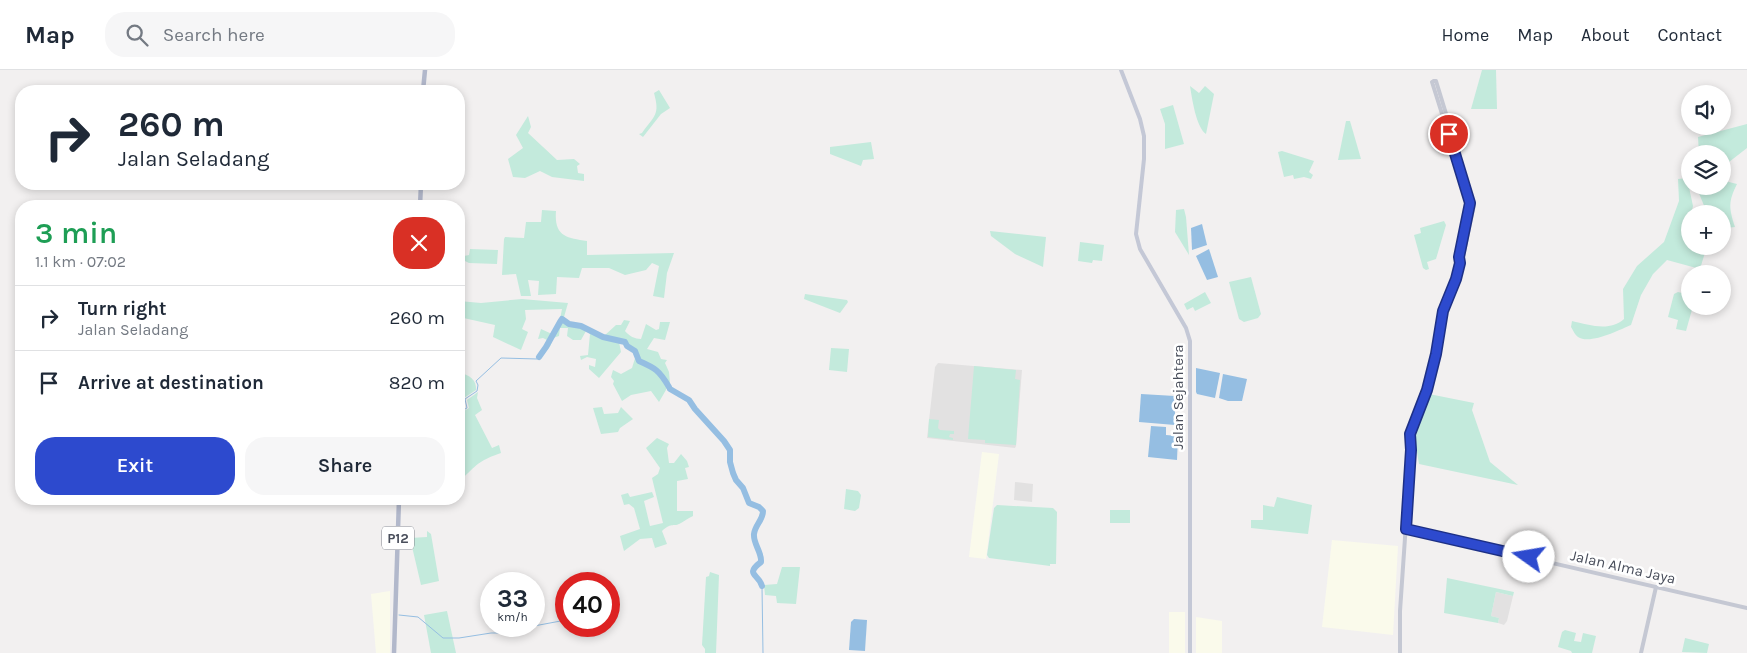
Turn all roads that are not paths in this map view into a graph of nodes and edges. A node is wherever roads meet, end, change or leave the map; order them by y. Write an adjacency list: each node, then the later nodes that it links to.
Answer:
1 (425, 70): 3 (main road)
2 (1121, 70): 10 (main road, Jalan Sejahtera)
3 (424, 85)
4 (1460, 263): 4 (street); 6 (street)
5 (399, 505): 9 (main road, P12)
6 (1406, 529): 7 (street, Jalan Alma Jaya); 11 (street)
7 (1656, 587): 8 (street, Jalan Alma Jaya); 12 (street)
8 (1747, 608)
9 (394, 653)
10 (1190, 653)
11 (1400, 653)
12 (1641, 653)

